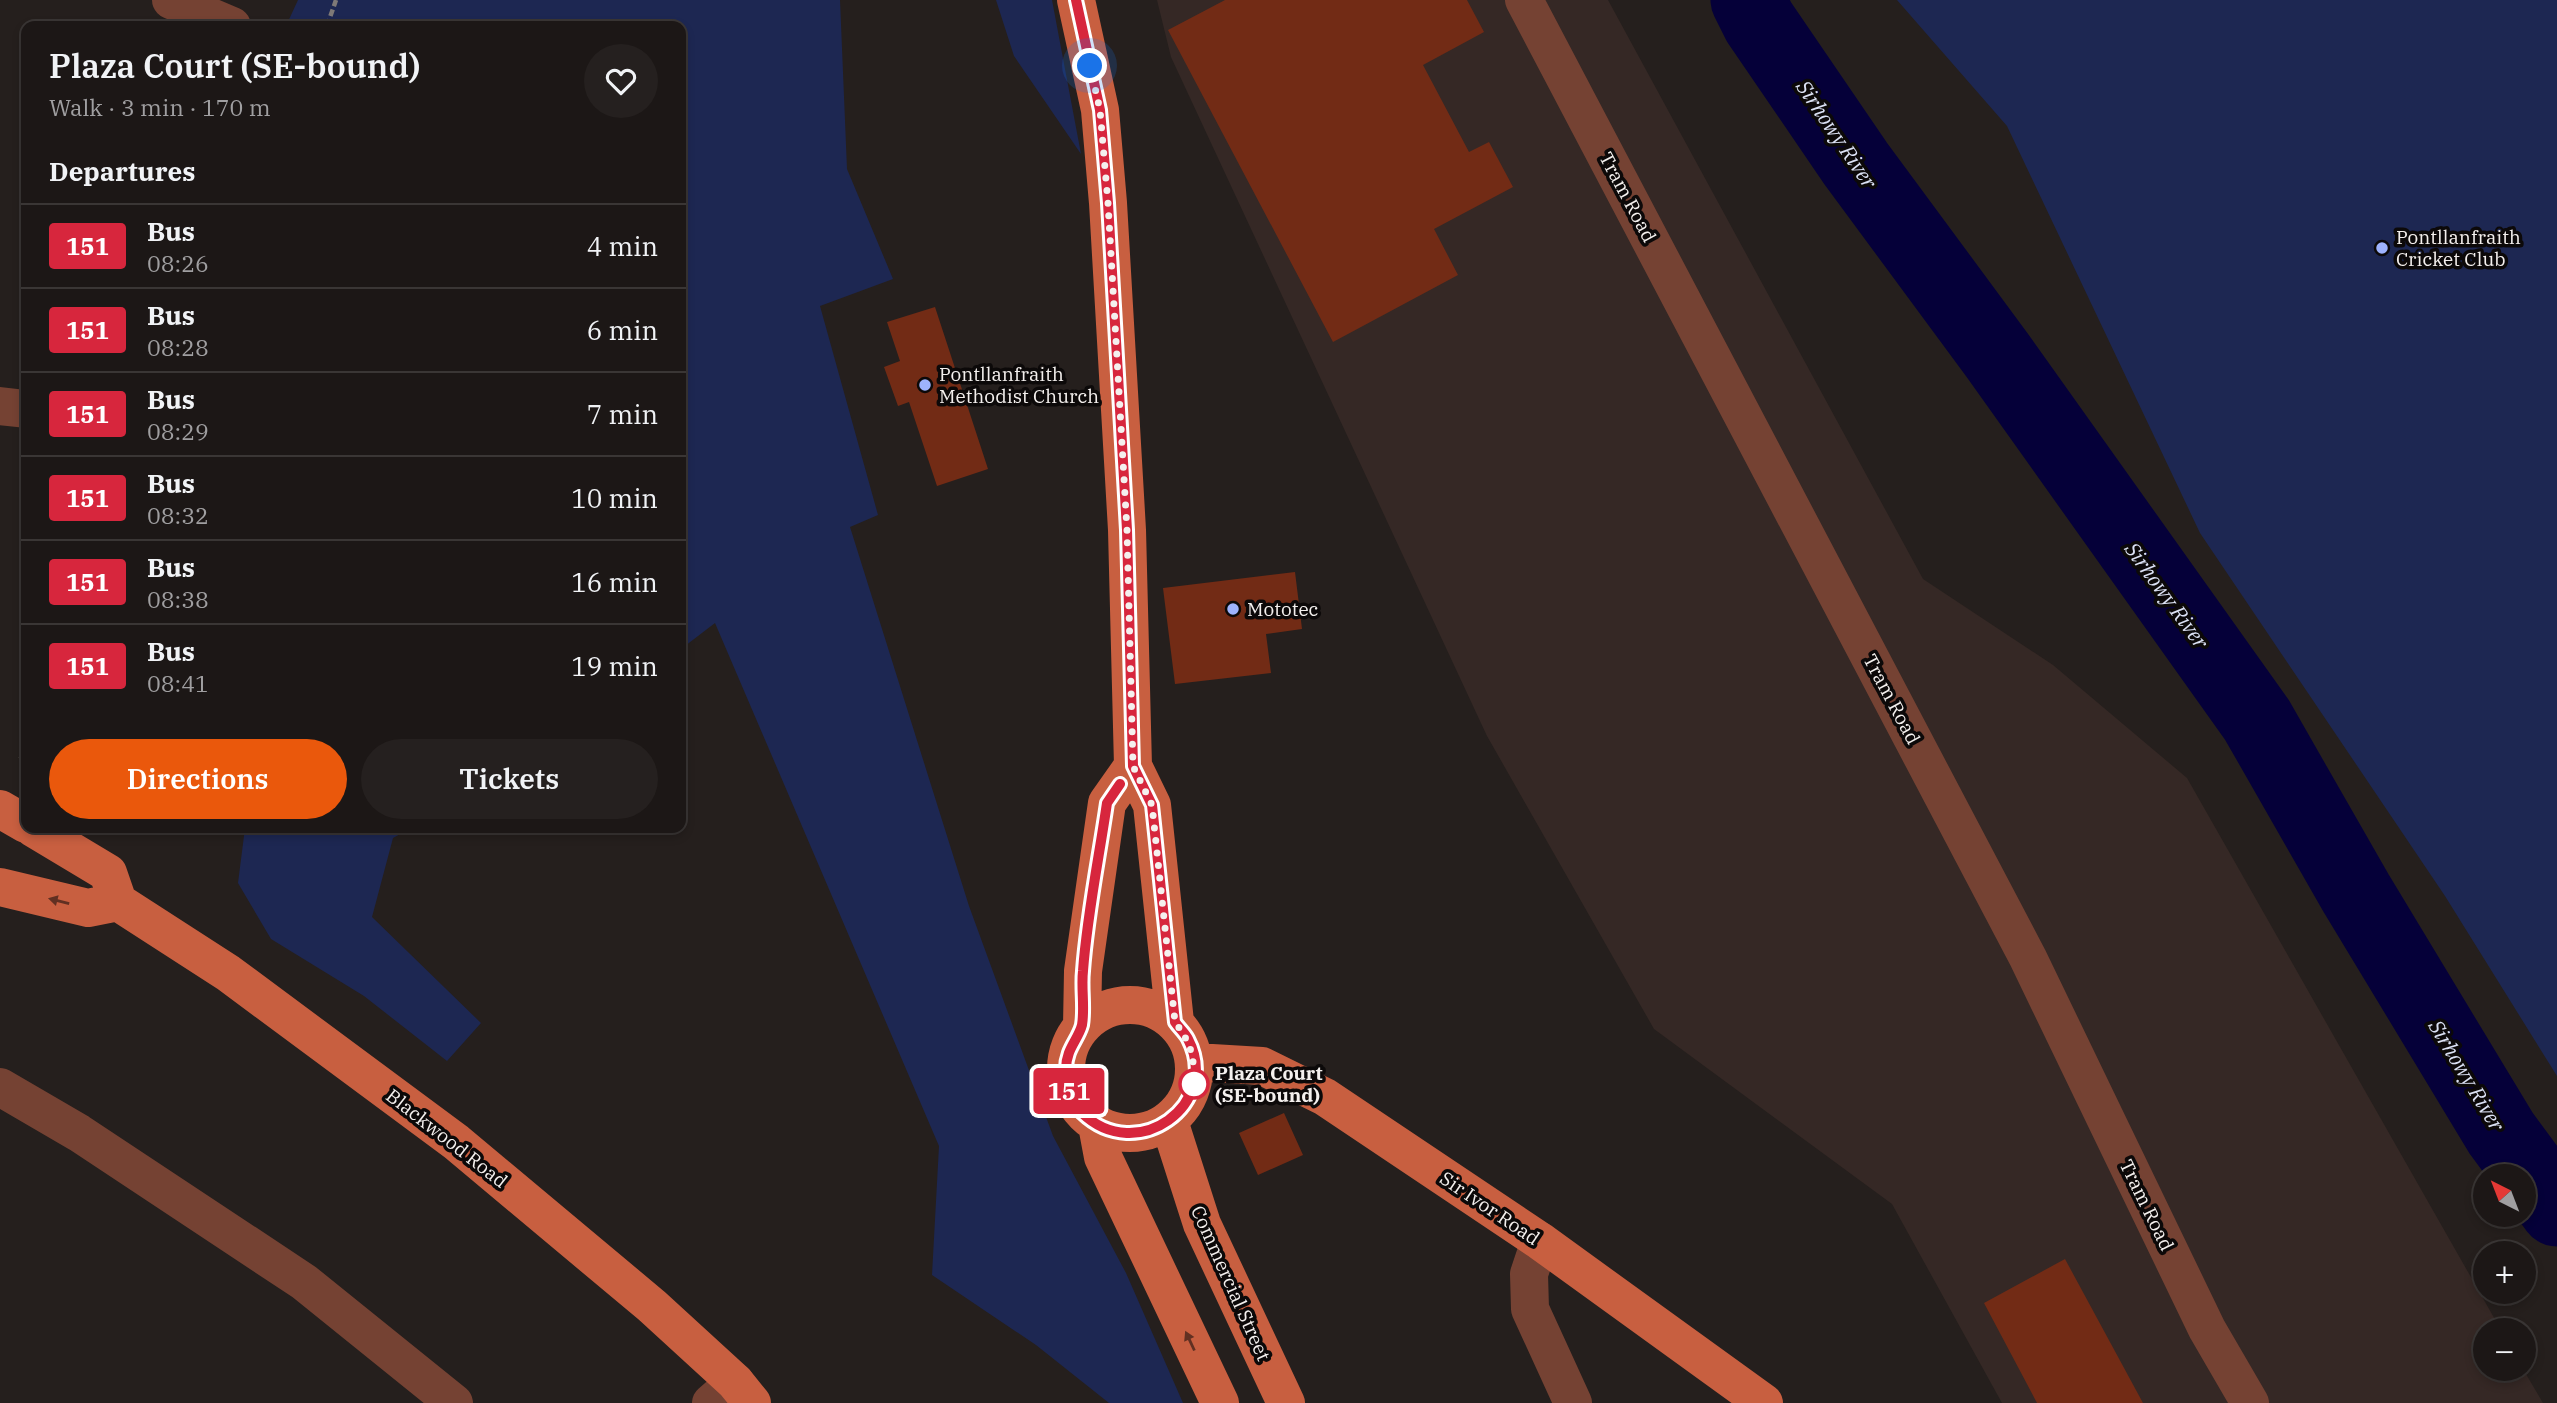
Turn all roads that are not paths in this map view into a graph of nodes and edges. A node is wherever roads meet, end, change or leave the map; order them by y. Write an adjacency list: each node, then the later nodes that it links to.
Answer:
1 (171, 0): 4 (street)
2 (1076, 0): 7 (main road)
3 (1524, 0): 26 (street, Tram Road)
4 (220, 21)
5 (0, 406): 6 (street)
6 (21, 408)
7 (1133, 766): 13 (main road); 14 (main road)
8 (0, 809): 9 (main road)
9 (21, 821)
10 (41, 833): 12 (main road)
11 (0, 887): 12 (main road, one-way to 11)
12 (118, 902): 20 (main road, Blackwood Road)
13 (1175, 1022): 14 (main road); 15 (main road)
14 (1082, 1026): 18 (main road)
15 (1195, 1062): 17 (main road); 19 (main road, Sir Ivor Road)
16 (0, 1087): 21 (street)
17 (1169, 1121): 18 (main road); 23 (main road, Commercial Street)
18 (1097, 1125): 22 (main road, one-way to 18)
19 (1540, 1241): 24 (street); 25 (main road, Sir Ivor Road)
20 (733, 1396)
21 (454, 1403)
22 (1220, 1403)
23 (1286, 1403)
24 (1573, 1403)
25 (1764, 1403)
26 (2250, 1403)

